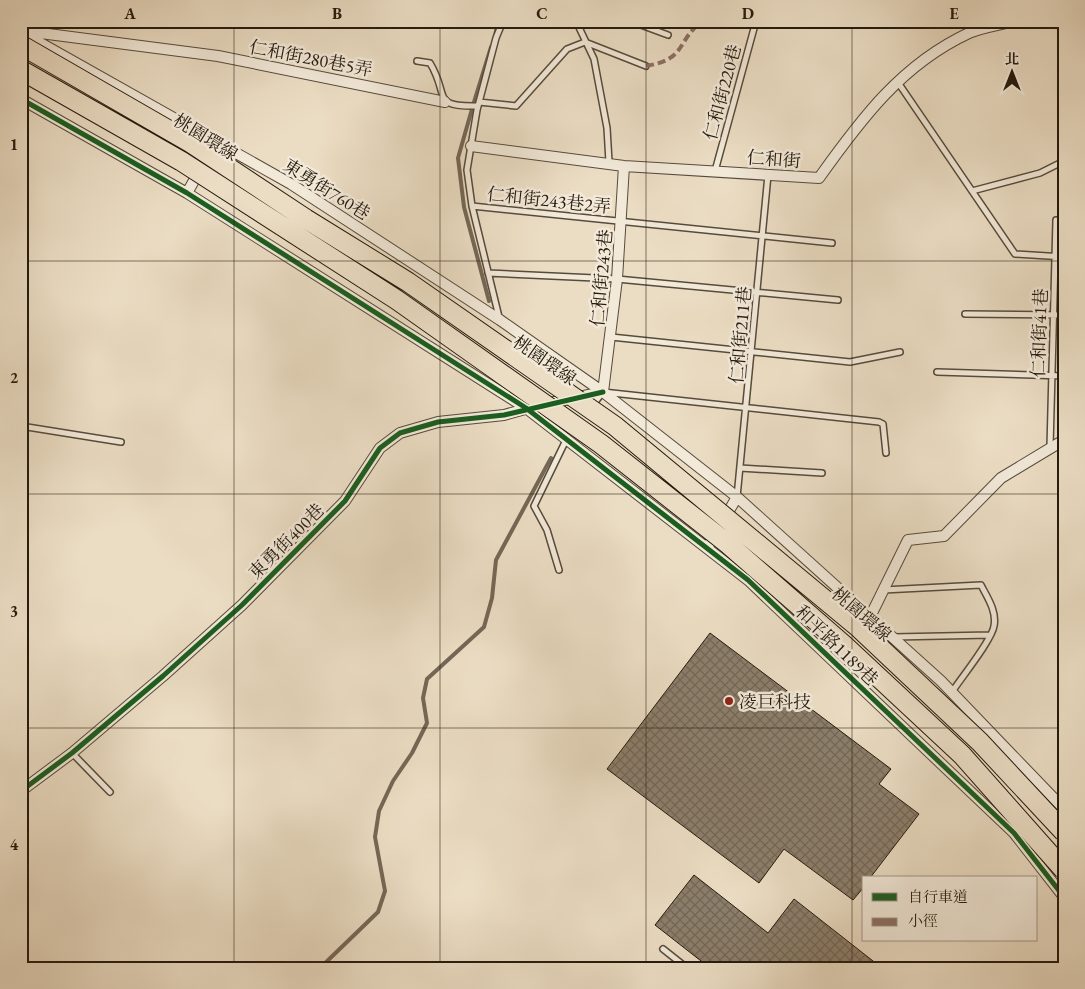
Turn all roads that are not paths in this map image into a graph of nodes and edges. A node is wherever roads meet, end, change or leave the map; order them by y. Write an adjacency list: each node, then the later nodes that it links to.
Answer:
1 (503, 21): 16 (lane)
2 (576, 21): 8 (lane)
3 (630, 21): 7 (lane)
4 (756, 21): 22 (lane, 仁和街220巷)
5 (1014, 21): 13 (street, 仁和街)
6 (21, 32): 15 (street, 仁和街280巷5弄); 17 (street, 東勇街760巷)
7 (668, 35)
8 (584, 42): 11 (lane); 16 (lane); 20 (lane)
9 (21, 45): 72 (highway, 桃園環線, bridge)
10 (417, 61): 15 (lane)
11 (646, 66)
12 (21, 70): 73 (highway, 桃園環線, bridge)
13 (896, 81): 23 (street, 仁和街); 24 (lane)
14 (21, 99): 25 (street, 和平路1189巷)
15 (445, 102): 16 (lane)
16 (478, 104): 18 (lane)
17 (217, 141): 25 (street); 40 (street, 東勇街760巷)
18 (471, 146): 20 (street, 仁和街); 26 (lane)
19 (1064, 161): 24 (lane)
20 (608, 162): 21 (street, 仁和街)
21 (624, 166): 22 (street, 仁和街); 28 (street, 仁和街243巷)
22 (715, 171): 23 (street, 仁和街)
23 (768, 175): 29 (lane, 仁和街211巷)
24 (972, 191): 31 (lane)
25 (187, 193): 48 (street, 和平路1189巷)
26 (472, 206): 28 (lane, 仁和街243巷2弄); 33 (lane)
27 (1056, 220): 31 (lane, 仁和街41巷)
28 (622, 222): 29 (lane, 仁和街243巷2弄); 34 (street, 仁和街243巷)
29 (762, 237): 30 (lane, 仁和街243巷2弄); 35 (lane, 仁和街211巷)
30 (832, 243)
31 (1055, 256): 32 (lane); 38 (lane, 仁和街41巷)
32 (1064, 257)
33 (488, 273): 34 (lane); 40 (lane)
34 (617, 279): 35 (lane); 41 (street, 仁和街243巷)
35 (757, 292): 36 (lane); 42 (lane, 仁和街211巷)
36 (838, 300)
37 (965, 314): 38 (lane)
38 (1054, 315): 39 (lane); 45 (lane, 仁和街41巷)
39 (1064, 316)
40 (500, 320): 47 (street, 東勇街760巷)
41 (611, 337): 42 (lane); 47 (street, 仁和街243巷)
42 (752, 351): 43 (lane); 49 (lane, 仁和街211巷)
43 (900, 352)
44 (937, 372): 45 (lane)
45 (1051, 376): 46 (lane); 56 (lane, 仁和街41巷)
46 (1064, 376)
47 (603, 392): 48 (street, 東勇街400巷); 49 (lane); 50 (lane); 60 (street)
48 (526, 408): 53 (street, 和平路1189巷); 68 (street, 東勇街400巷)
49 (747, 409): 57 (lane); 58 (lane, 仁和街211巷)
50 (587, 412)
51 (582, 419): 53 (lane)
52 (21, 426): 55 (lane)
53 (566, 440): 61 (street, 和平路1189巷); 62 (lane)
54 (1064, 440): 56 (street)
55 (121, 442)
56 (1050, 447): 63 (street)
57 (886, 453)
58 (740, 468): 59 (lane); 60 (lane, 仁和街211巷)
59 (822, 473)
60 (737, 497): 61 (street); 64 (street)
61 (707, 548): 74 (street, 和平路1189巷)
62 (559, 570)
63 (883, 590): 64 (street); 65 (lane)
64 (870, 617): 66 (street)
65 (990, 635): 66 (lane); 67 (lane)
66 (893, 638): 67 (street)
67 (952, 692): 71 (street)
68 (72, 753): 69 (street, 東勇街400巷); 70 (lane)
69 (21, 790)
70 (110, 792)
71 (1064, 809)
72 (1064, 832)
73 (1064, 870)
74 (1064, 898)
75 (663, 950): 76 (lane)
76 (688, 968)

